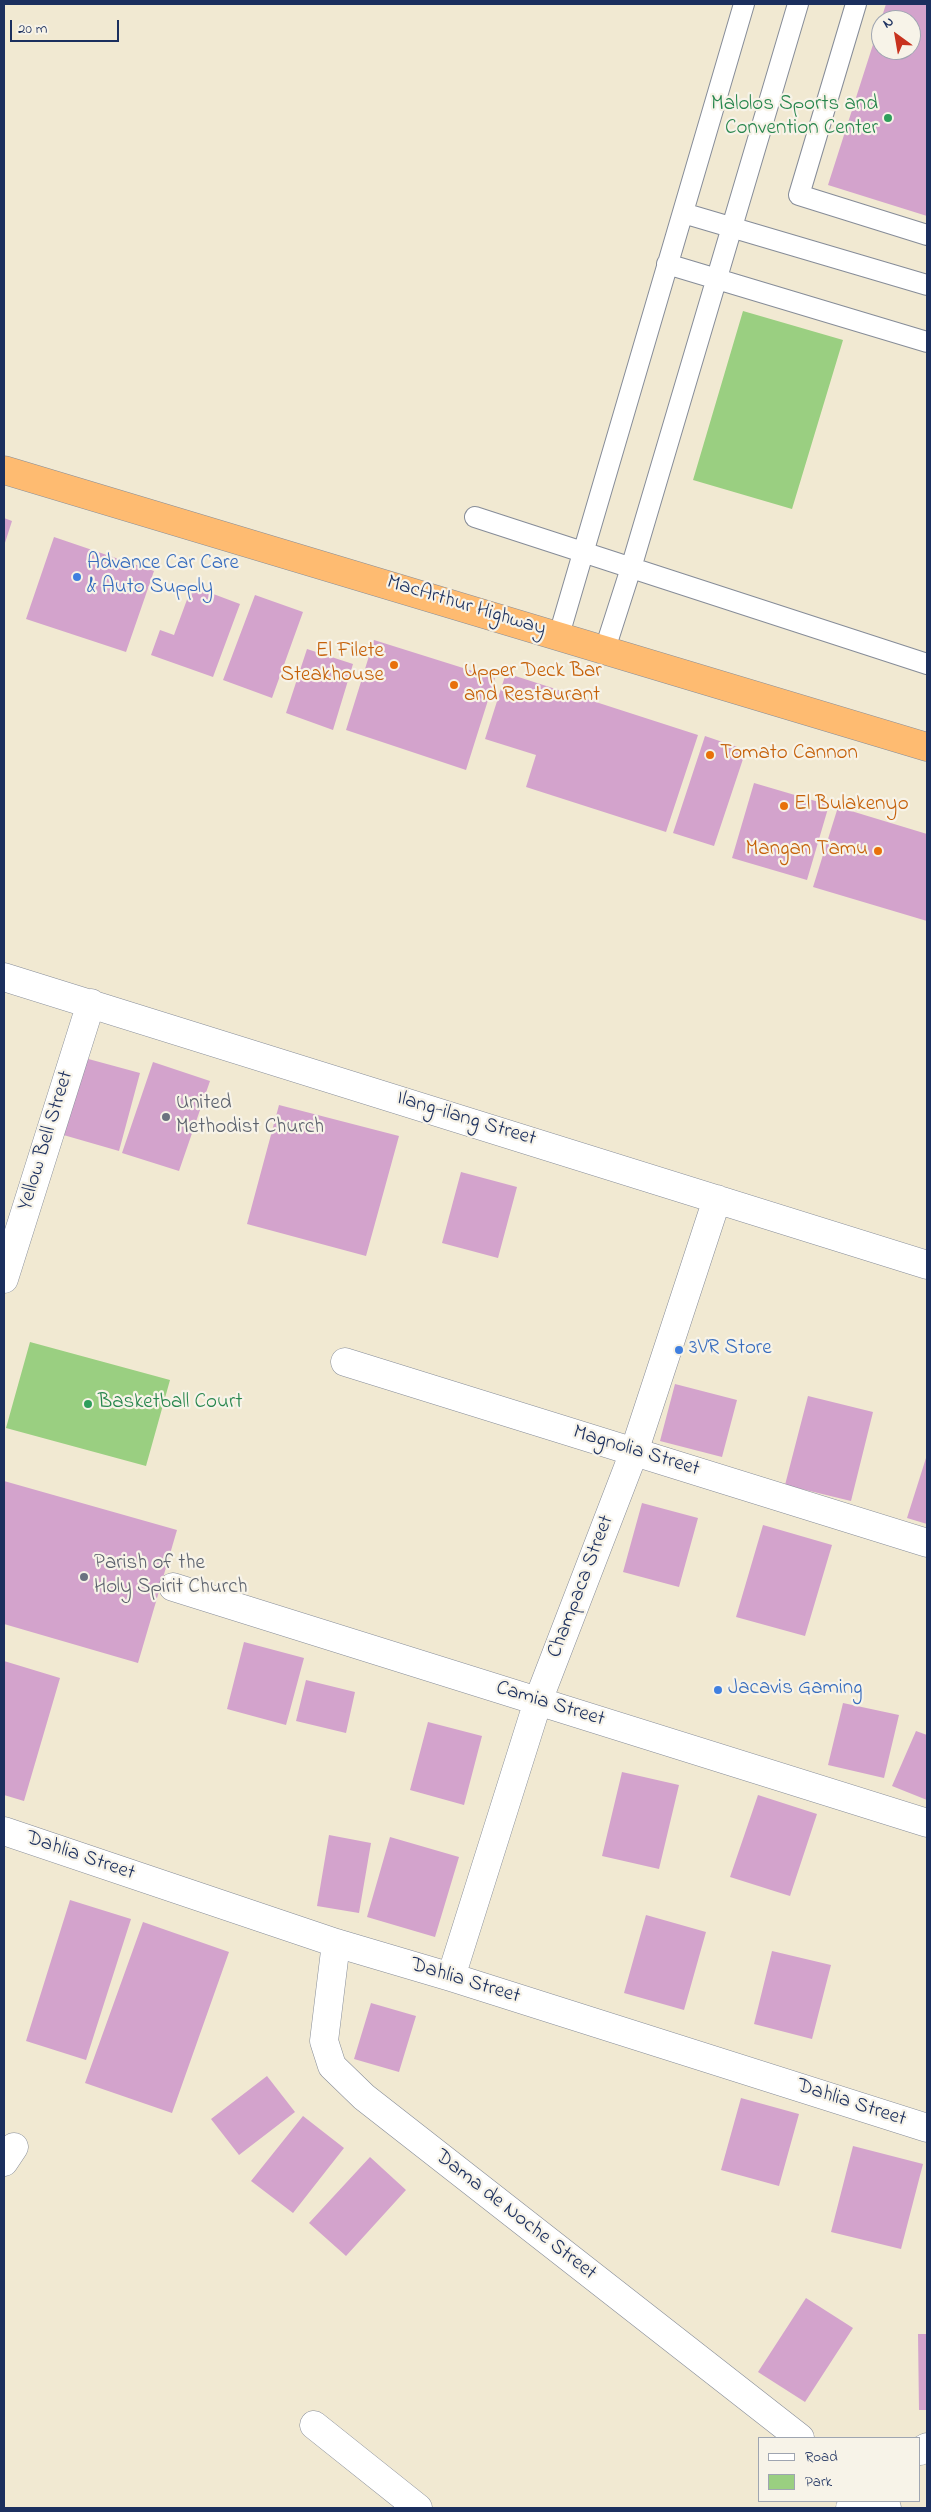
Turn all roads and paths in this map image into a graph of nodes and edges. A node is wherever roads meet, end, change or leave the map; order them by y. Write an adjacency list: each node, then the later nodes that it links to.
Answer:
1 (744, 4): 4 (lane)
2 (798, 4): 5 (lane)
3 (856, 4): 6 (lane)
4 (683, 213): 5 (lane); 7 (lane)
5 (733, 227): 8 (lane); 9 (lane)
6 (927, 235)
7 (667, 264): 8 (lane); 13 (lane)
8 (717, 279): 10 (lane); 14 (lane)
9 (927, 285)
10 (927, 342)
11 (4, 470): 15 (highway, MacArthur Highway)
12 (475, 516): 13 (lane)
13 (583, 552): 14 (lane); 15 (lane)
14 (631, 568): 16 (lane); 17 (lane)
15 (558, 635): 16 (highway, MacArthur Highway)
16 (605, 649): 18 (highway, MacArthur Highway)
17 (927, 664)
18 (927, 747)
19 (4, 977): 20 (street, Ilang-ilang Street)
20 (90, 1003): 21 (street, Ilang-ilang Street); 23 (street, Yellow Bell Street)
21 (717, 1199): 22 (street, Ilang-ilang Street); 25 (street, Champaca Street)
22 (927, 1265)
23 (4, 1278)
24 (345, 1362): 25 (street, Magnolia Street)
25 (634, 1452): 26 (street, Magnolia Street); 28 (street, Champaca Street)
26 (927, 1542)
27 (173, 1587): 28 (street, Camia Street)
28 (538, 1702): 29 (street, Camia Street); 32 (street, Champaca Street)
29 (927, 1823)
30 (4, 1831): 31 (street, Dahlia Street)
31 (336, 1943): 32 (street, Dahlia Street); 35 (street, Dama de Noche Street)
32 (451, 1977): 33 (street, Dahlia Street)
33 (927, 2128)
34 (314, 2425): 36 (street)
35 (799, 2437)
36 (418, 2508)

